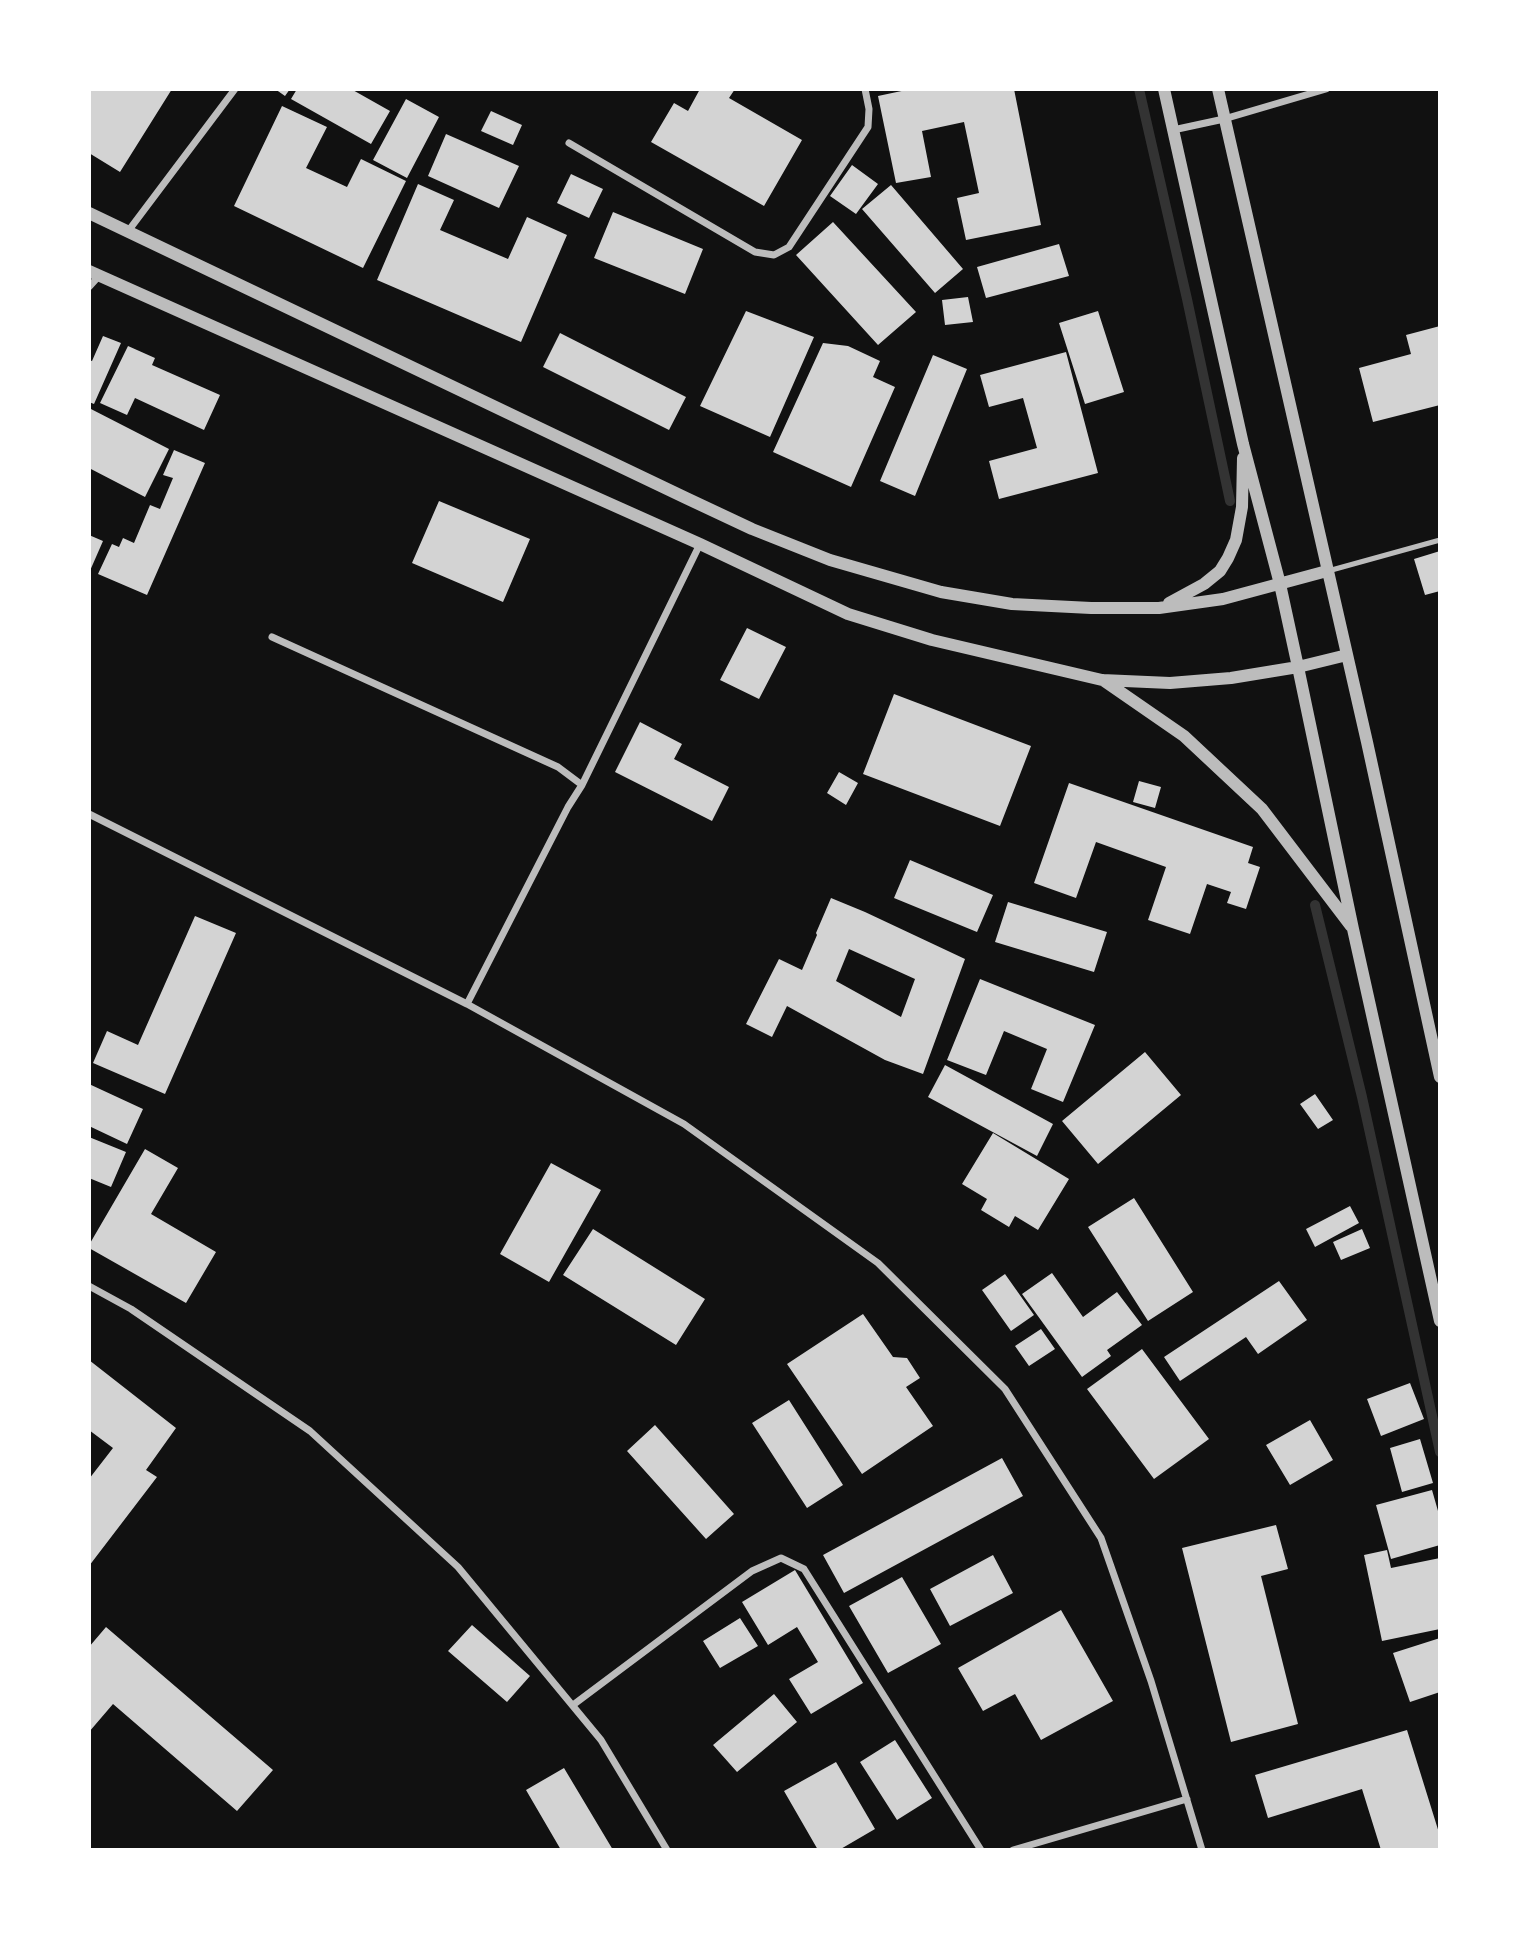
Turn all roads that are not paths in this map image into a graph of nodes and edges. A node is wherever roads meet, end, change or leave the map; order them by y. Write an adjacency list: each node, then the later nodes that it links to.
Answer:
1 (235, 89): 10 (street)
2 (865, 89): 8 (street)
3 (1164, 89): 7 (street)
4 (1217, 89): 6 (street)
5 (1326, 89): 6 (street)
6 (1224, 119): 7 (street); 16 (street)
7 (1173, 130): 13 (street)
8 (569, 143)
9 (89, 213): 10 (street)
10 (129, 230): 18 (street)
11 (94, 274): 12 (street); 15 (street)
12 (89, 287)
13 (1243, 444): 17 (street); 18 (street)
14 (1440, 540): 16 (lane)
15 (700, 544): 22 (street); 23 (street)
16 (1327, 571): 17 (street); 20 (street)
17 (1280, 584): 18 (street); 21 (street)
18 (1159, 608)
19 (272, 637): 23 (street)
20 (1347, 655): 21 (street); 27 (street)
21 (1298, 667): 22 (street); 25 (street)
22 (1102, 680): 25 (street)
23 (582, 785): 26 (street)
24 (89, 814): 26 (street)
25 (1353, 929): 29 (street)
26 (467, 1003): 31 (street)
27 (1440, 1077)
28 (89, 1286): 30 (street)
29 (1440, 1321)
30 (573, 1705): 32 (street); 33 (street)
31 (1187, 1799): 34 (street); 35 (street)
32 (667, 1850)
33 (981, 1850)
34 (1013, 1850)
35 (1202, 1850)

